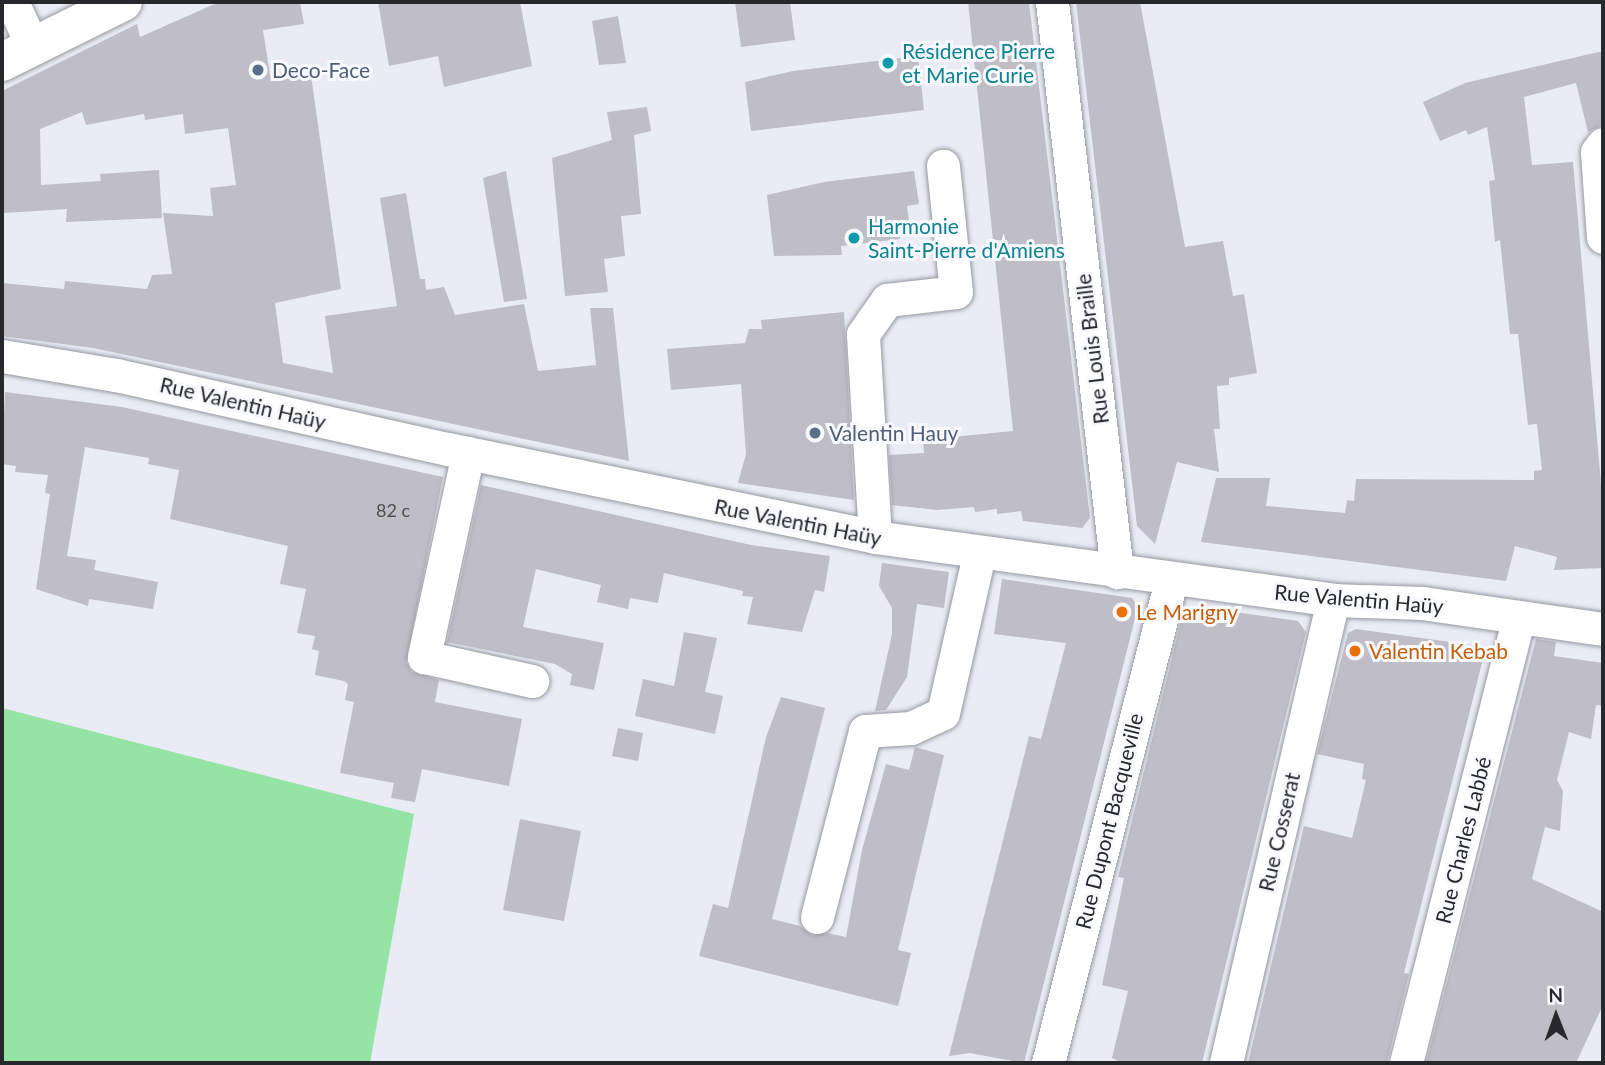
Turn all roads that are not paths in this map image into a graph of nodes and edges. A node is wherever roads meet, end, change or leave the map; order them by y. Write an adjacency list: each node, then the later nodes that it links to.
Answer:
1 (12, 2): 4 (street)
2 (123, 2): 4 (main road)
3 (1052, 2): 12 (street, Rue Louis Braille)
4 (17, 54)
5 (1603, 144): 7 (street)
6 (943, 166): 10 (street)
7 (1603, 237)
8 (2, 356): 9 (street, Rue Valentin Haüy)
9 (468, 453): 10 (street, Rue Valentin Haüy); 17 (street)
10 (875, 537): 11 (street, Rue Valentin Haüy)
11 (979, 554): 12 (street, Rue Valentin Haüy); 18 (street)
12 (1117, 572): 13 (street, Rue Valentin Haüy)
13 (1171, 579): 14 (street, Rue Valentin Haüy); 19 (street, Rue Dupont Bacqueville)
14 (1333, 600): 15 (street, Rue Valentin Haüy); 20 (street, Rue Cosserat)
15 (1519, 617): 16 (street, Rue Valentin Haüy); 21 (street, Rue Charles Labbé)
16 (1603, 629)
17 (532, 681)
18 (817, 917)
19 (1048, 1063)
20 (1226, 1063)
21 (1406, 1063)

